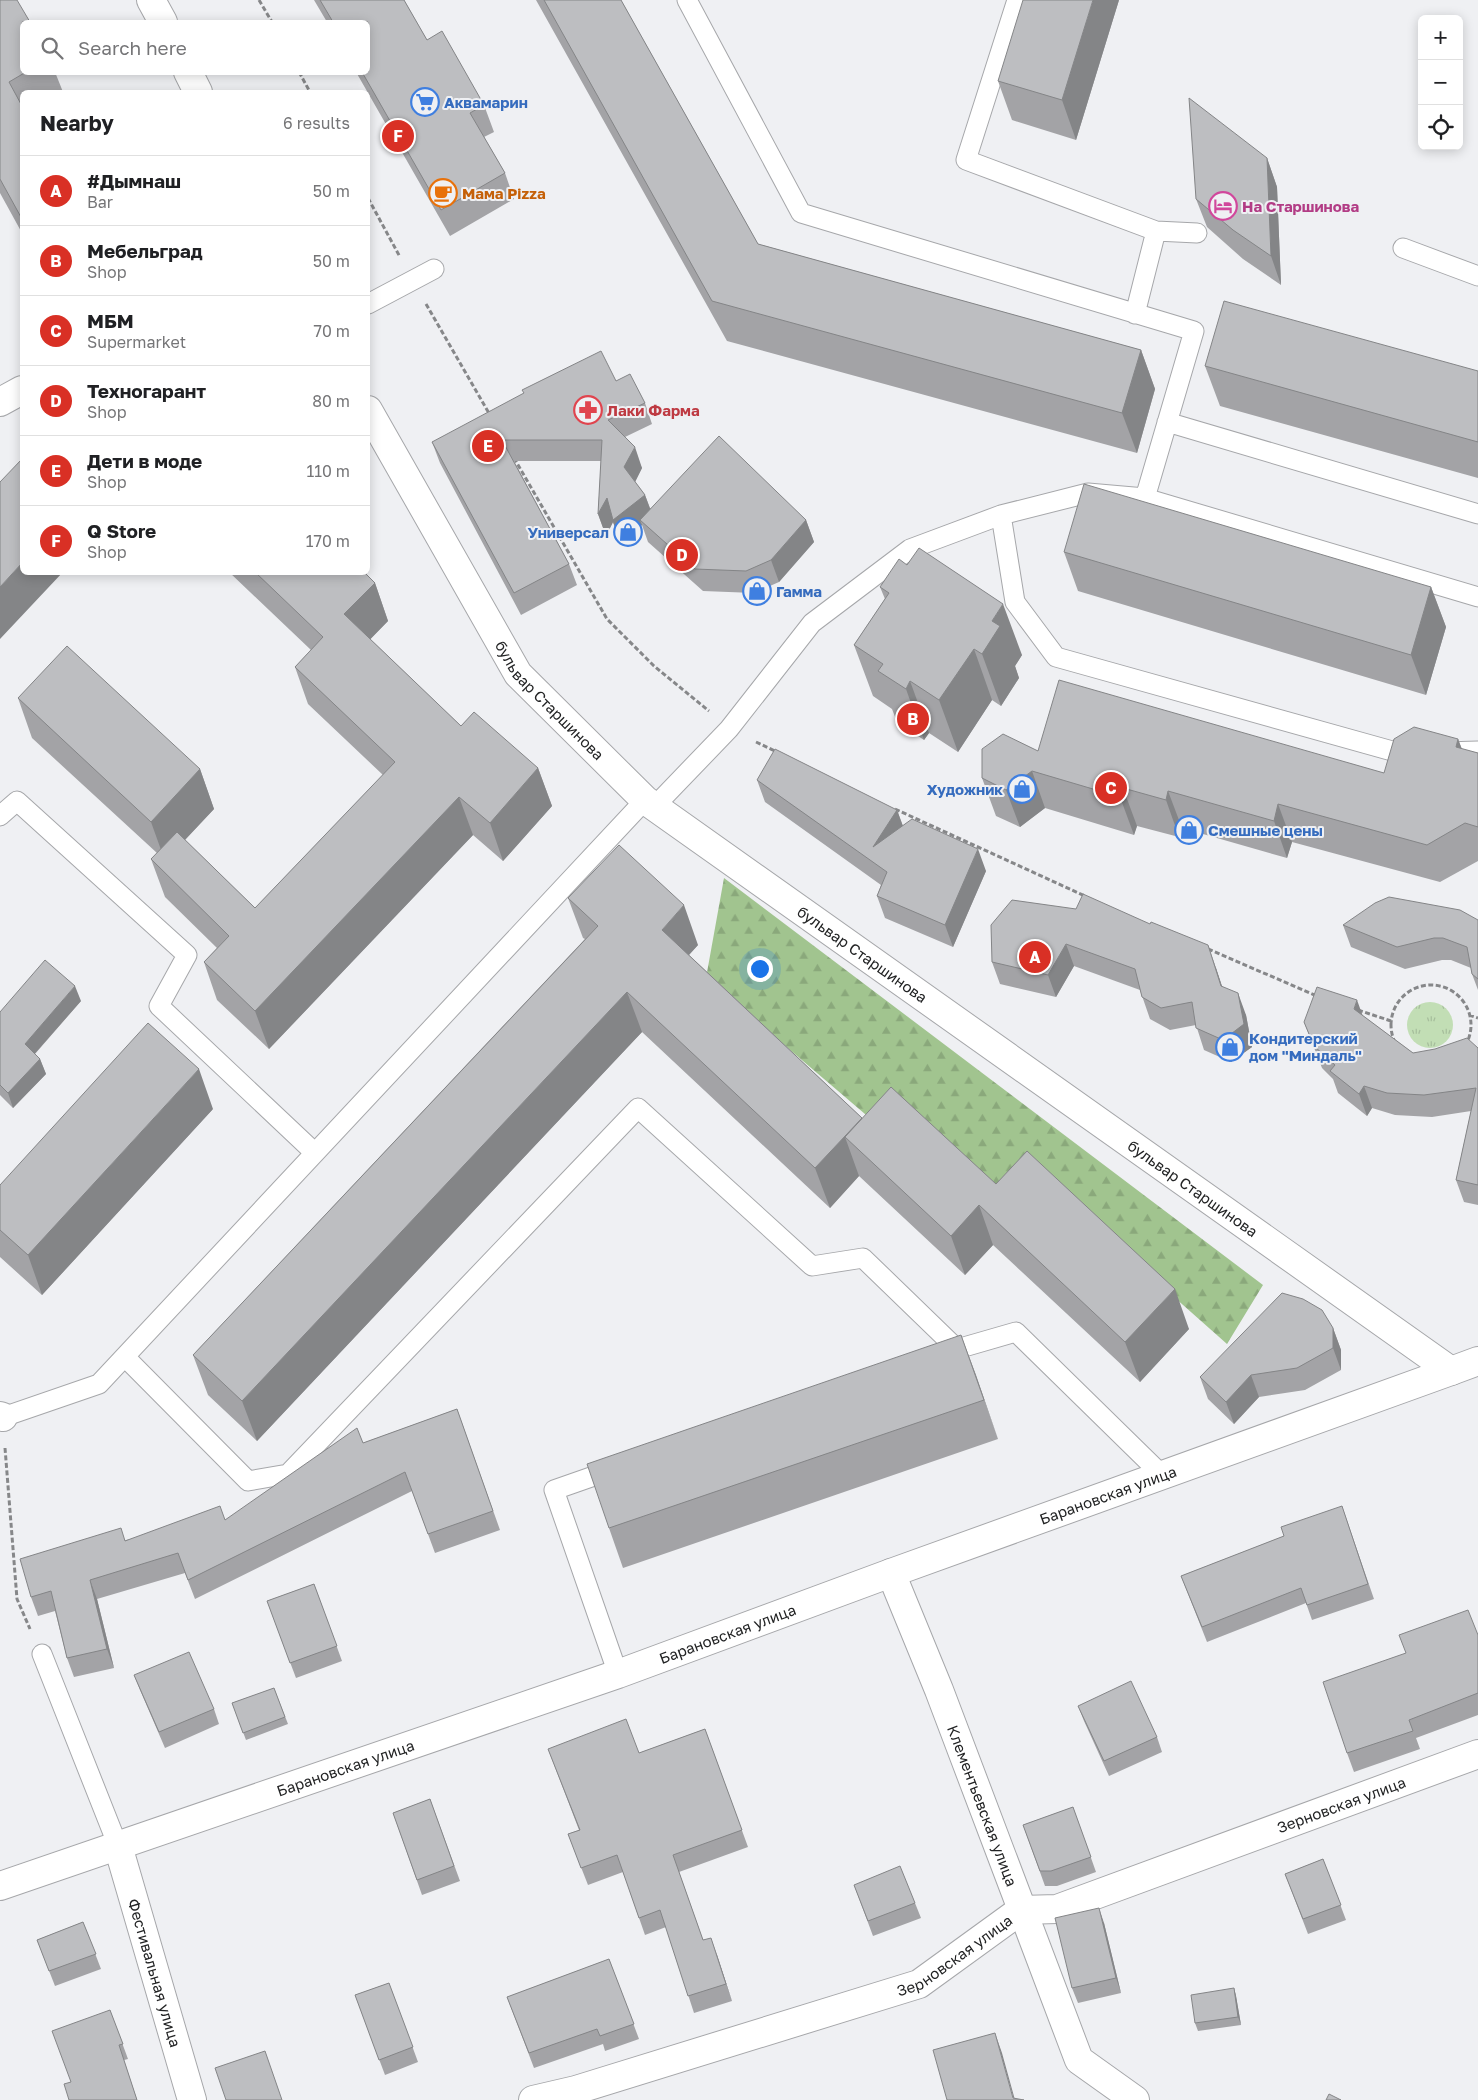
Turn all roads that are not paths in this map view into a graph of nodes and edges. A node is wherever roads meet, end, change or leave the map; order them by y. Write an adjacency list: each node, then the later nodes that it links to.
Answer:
1 (151, 0): 4 (street)
2 (686, 0): 13 (lane)
3 (1017, 0): 7 (lane)
4 (162, 20)
5 (190, 75): 6 (street)
6 (197, 90)
7 (1156, 232): 8 (lane); 13 (lane)
8 (1197, 233)
9 (1403, 248): 11 (lane)
10 (434, 270): 12 (lane)
11 (1478, 276)
12 (370, 303)
13 (1135, 314): 17 (lane)
14 (20, 391): 15 (street)
15 (0, 402)
16 (370, 414): 23 (street, бульвар Старшинова)
17 (1167, 422): 18 (lane); 19 (lane)
18 (1145, 498): 20 (lane); 21 (lane)
19 (1478, 514)
20 (1002, 515): 22 (lane); 23 (lane)
21 (1478, 597)
22 (1478, 751)
23 (650, 803): 25 (lane); 30 (street, бульвар Старшинова)
24 (0, 816): 25 (lane)
25 (316, 1153): 28 (lane)
26 (957, 1349): 27 (lane); 28 (lane); 33 (lane)
27 (938, 1356)
28 (125, 1357): 31 (lane)
29 (1478, 1361): 30 (street)
30 (1451, 1371): 33 (street, Барановская улица)
31 (1, 1416)
32 (629, 1464): 36 (lane)
33 (1162, 1475): 34 (street, Барановская улица)
34 (891, 1573): 36 (street, Барановская улица); 40 (street, Клементьевская улица)
35 (42, 1654): 38 (lane)
36 (618, 1674): 38 (street, Барановская улица)
37 (1478, 1754): 40 (street, Зерновская улица)
38 (118, 1846): 39 (street, Барановская улица); 41 (street, Фестивальная улица)
39 (0, 1886)
40 (1021, 1910): 42 (street, Зерновская улица); 43 (street, Клементьевская улица)
41 (192, 2100)
42 (533, 2100)
43 (1135, 2100)

